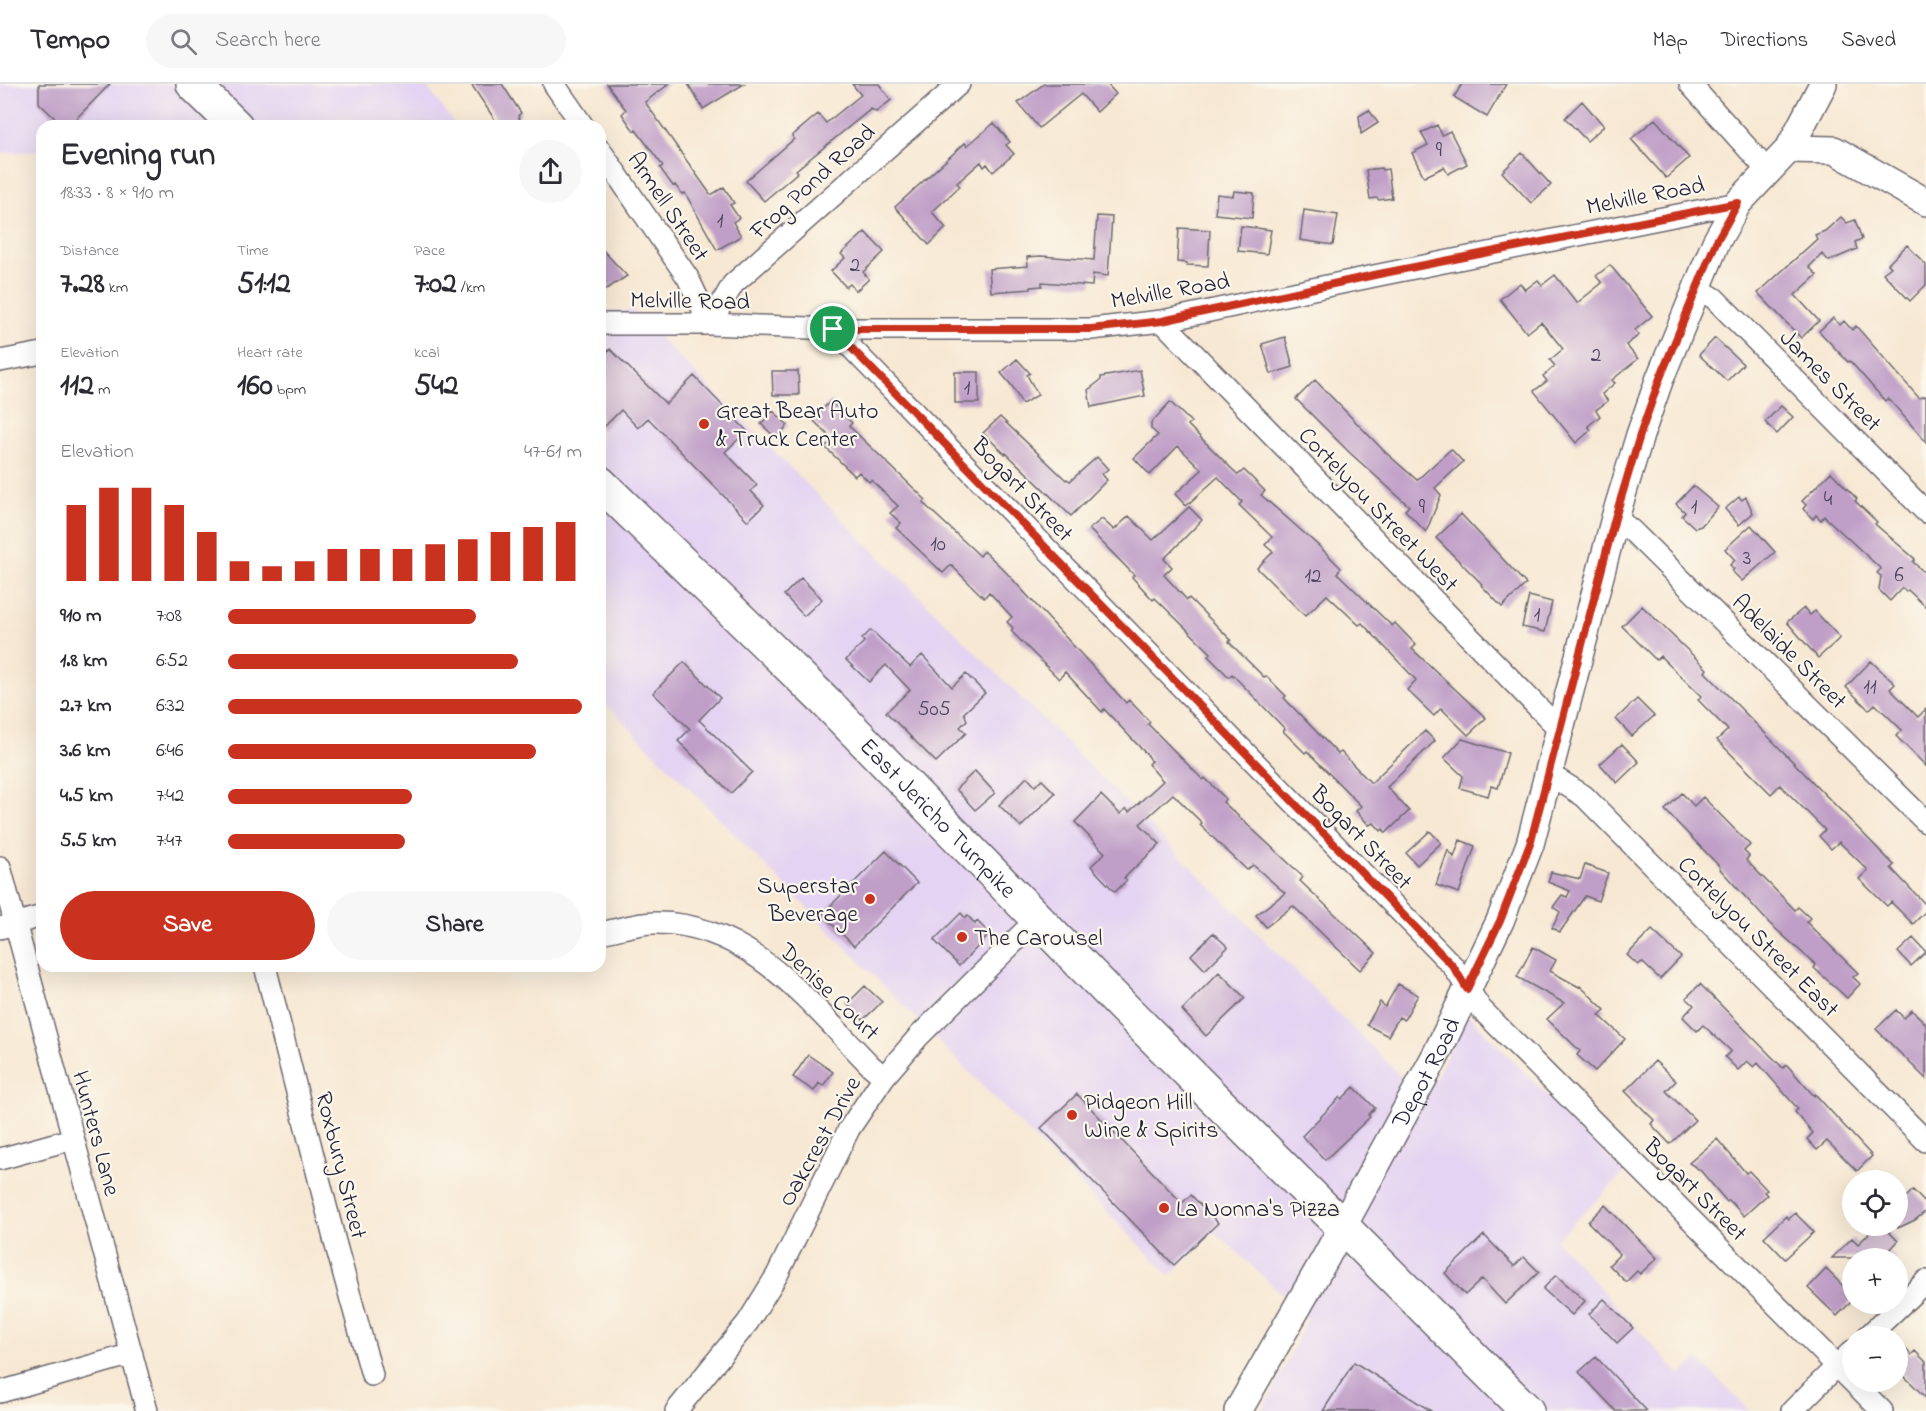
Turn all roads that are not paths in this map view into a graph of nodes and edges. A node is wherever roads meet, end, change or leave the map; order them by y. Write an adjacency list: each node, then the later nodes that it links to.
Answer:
1 (193, 84): 6 (main road)
2 (554, 84): 7 (street)
3 (959, 84): 16 (street, Frog Pond Road)
4 (1689, 84): 10 (street)
5 (1823, 84): 8 (street, Depot Road)
6 (230, 120)
7 (579, 120)
8 (1789, 149): 10 (street, Depot Road); 11 (street)
9 (606, 159): 16 (street, Armell Street)
10 (1768, 171): 12 (street, Depot Road)
11 (1926, 202)
12 (1738, 203): 13 (street, Depot Road); 14 (street, Melville Road)
13 (1697, 288): 21 (street, James Street); 22 (street, Depot Road)
14 (1162, 321): 17 (street, Melville Road); 23 (street, Cortelyou Street West)
15 (606, 324): 16 (street, Melville Road)
16 (710, 324): 17 (street, Melville Road)
17 (833, 329): 32 (street, Bogart Street)
18 (36, 354): 19 (street)
19 (0, 361)
20 (606, 489): 28 (main road, East Jericho Turnpike)
21 (1926, 512)
22 (1615, 518): 23 (street, Depot Road); 25 (street, Adelaide Street)
23 (1561, 731): 24 (street, Depot Road)
24 (1550, 774): 32 (street, Depot Road); 35 (street, Cortelyou Street East)
25 (1926, 822)
26 (0, 867): 29 (street, Hunters Lane)
27 (36, 918): 29 (street)
28 (1037, 919): 33 (street, Oakcrest Drive); 37 (main road, East Jericho Turnpike)
29 (8, 926): 34 (street, Hunters Lane)
30 (606, 932): 33 (street, Denise Court)
31 (267, 972): 43 (street, Roxbury Street)
32 (1467, 989): 37 (street, Depot Road); 41 (street, Bogart Street)
33 (884, 1077): 47 (street, Oakcrest Drive)
34 (72, 1139): 36 (street); 40 (street, Hunters Lane)
35 (1926, 1141)
36 (0, 1160)
37 (1342, 1227): 48 (street, Depot Road); 49 (main road, East Jericho Turnpike)
38 (1926, 1281): 39 (street)
39 (1879, 1326)
40 (132, 1354): 44 (street); 46 (street, Hunters Lane)
41 (1842, 1356)
42 (1842, 1362): 50 (street)
43 (372, 1375)
44 (0, 1392)
45 (1864, 1392): 51 (street, Bogart Street)
46 (147, 1411)
47 (676, 1411)
48 (1238, 1411)
49 (1527, 1411)
50 (1792, 1411)
51 (1882, 1411)

